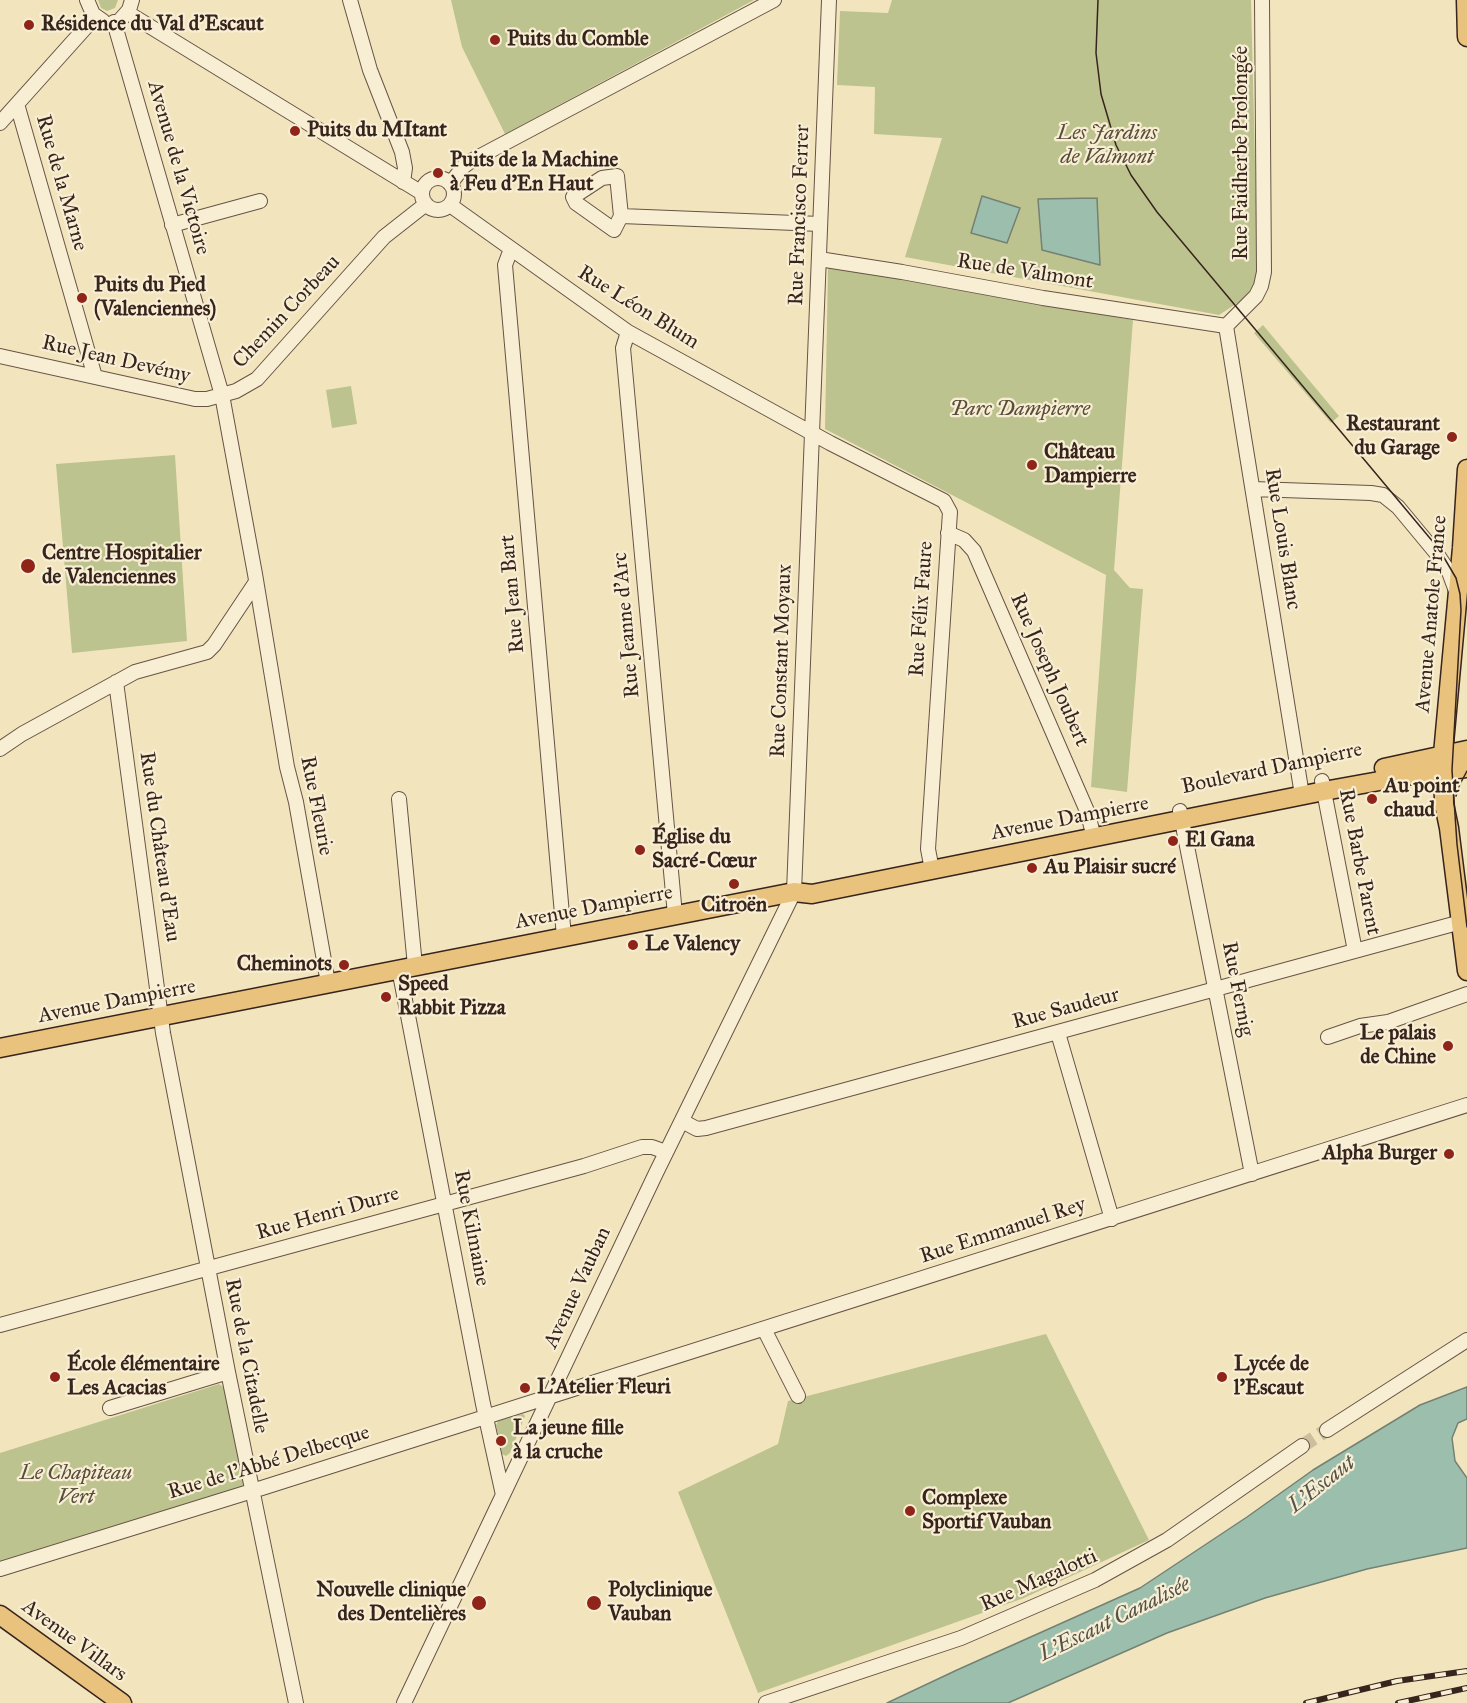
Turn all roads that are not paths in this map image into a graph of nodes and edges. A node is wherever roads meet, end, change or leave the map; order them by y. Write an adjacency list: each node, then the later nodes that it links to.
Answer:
1 (87, 0): 8 (street)
2 (350, 0): 13 (street)
3 (774, 0): 14 (street)
4 (829, 0): 19 (street, Rue Francisco Ferrer)
5 (1262, 0): 23 (street, Rue Faidherbe Prolongée)
6 (1466, 0): 10 (main road)
7 (130, 6): 9 (street); 13 (street)
8 (95, 17): 9 (street); 11 (street)
9 (114, 22): 20 (street, Avenue de la Victoire)
10 (1467, 37)
11 (17, 104): 12 (street); 26 (street, Rue de la Marne)
12 (0, 123)
13 (403, 182): 15 (street)
14 (450, 183): 15 (street); 17 (street)
15 (424, 199): 17 (street); 27 (street, Chemin Corbeau)
16 (260, 201): 20 (street)
17 (450, 205): 21 (street, Rue Léon Blum)
18 (621, 216): 19 (street)
19 (820, 224): 22 (street, Rue Francisco Ferrer)
20 (172, 225): 27 (street, Avenue de la Victoire)
21 (511, 249): 24 (street, Rue Léon Blum); 48 (street, Rue Jean Bart)
22 (819, 259): 23 (street, Rue de Valmont); 28 (street, Rue Francisco Ferrer)
23 (1226, 326): 30 (street, Rue Louis Blanc)
24 (628, 332): 28 (street, Rue Léon Blum); 46 (street, Rue Jeanne d'Arc)
25 (0, 356): 26 (street, Rue Jean Devémy)
26 (95, 377): 27 (street, Rue Jean Devémy)
27 (222, 395): 32 (street)
28 (812, 432): 31 (street, Rue Félix Faure); 45 (street, Rue Constant Moyaux)
29 (1467, 469): 33 (main road, Avenue Anatole France)
30 (1252, 489): 33 (street); 40 (street, Rue Louis Blanc)
31 (948, 533): 43 (street, Rue Joseph Joubert); 44 (street, Rue Félix Faure)
32 (256, 582): 34 (street); 52 (street, Rue Fleurie)
33 (1457, 597): 37 (main road, Avenue Anatole France)
34 (116, 682): 35 (street); 55 (street, Rue du Château d'Eau)
35 (0, 749)
36 (1467, 750): 37 (main road)
37 (1443, 763): 38 (main road); 39 (main road); 47 (main road, Avenue Anatole France)
38 (1467, 768)
39 (1323, 786): 40 (main road, Boulevard Dampierre); 49 (street, Rue Barbe Parent)
40 (1301, 790): 42 (main road, Boulevard Dampierre)
41 (399, 799): 50 (street, Rue Kilmaine)
42 (1181, 815): 43 (main road, Boulevard Dampierre); 53 (street, Rue Fernig)
43 (1093, 833): 44 (main road, Boulevard Dampierre)
44 (931, 866): 45 (main road, Boulevard Dampierre)
45 (794, 892): 46 (main road, Avenue Dampierre); 60 (street, Avenue Vauban)
46 (675, 915): 48 (main road, Avenue Dampierre)
47 (1461, 922): 49 (street, Rue Saudeur); 51 (main road, Avenue Anatole France)
48 (564, 937): 50 (main road, Avenue Dampierre)
49 (1355, 951): 53 (street, Rue Saudeur)
50 (407, 968): 52 (main road, Avenue Dampierre); 63 (street, Rue Kilmaine)
51 (1467, 970)
52 (328, 983): 55 (main road, Avenue Dampierre)
53 (1216, 990): 56 (street, Rue Saudeur); 62 (street, Rue Fernig)
54 (1467, 994): 57 (street)
55 (160, 1016): 58 (main road, Avenue Dampierre); 65 (street, Rue de la Citadelle)
56 (1058, 1033): 60 (street, Rue Saudeur); 64 (street)
57 (1328, 1037)
58 (0, 1048)
59 (1467, 1105): 62 (street, Rue Emmanuel Rey)
60 (681, 1121): 61 (street, Avenue Vauban)
61 (666, 1152): 63 (street, Rue Henri Durre); 72 (street, Avenue Vauban)
62 (1252, 1174): 64 (street, Rue Emmanuel Rey)
63 (445, 1203): 65 (street, Rue Henri Durre); 75 (street, Rue Kilmaine)
64 (1112, 1219): 67 (street, Rue Emmanuel Rey)
65 (207, 1270): 66 (street, Rue Henri Durre); 71 (street, Rue de la Citadelle)
66 (0, 1325)
67 (764, 1329): 72 (street, Rue Emmanuel Rey); 73 (street)
68 (1467, 1340): 70 (street)
69 (1467, 1347): 70 (street)
70 (1439, 1359): 76 (street)
71 (228, 1372): 74 (street); 78 (street, Rue de la Citadelle)
72 (550, 1395): 75 (street, Rue de l'Abbé Delbecque); 79 (street, Avenue Vauban)
73 (798, 1396)
74 (110, 1408)
75 (486, 1417): 78 (street, Rue de l'Abbé Delbecque); 79 (street, Rue Kilmaine)
76 (1327, 1430)
77 (1302, 1446): 85 (street, Rue Magalotti)
78 (253, 1491): 80 (street, Rue de l'Abbé Delbecque); 83 (street, Rue de la Citadelle)
79 (503, 1495): 84 (street, Avenue Vauban)
80 (0, 1569)
81 (0, 1615): 82 (main road, Avenue Villars)
82 (122, 1703)
83 (296, 1703)
84 (404, 1703)
85 (766, 1703)

